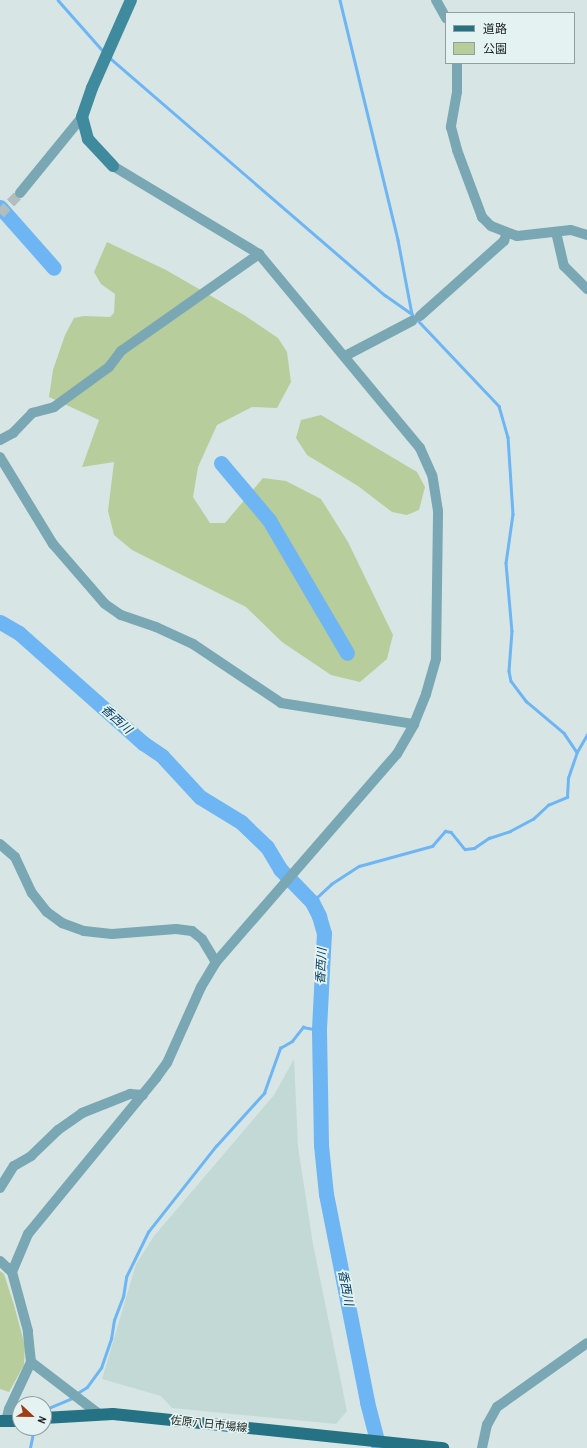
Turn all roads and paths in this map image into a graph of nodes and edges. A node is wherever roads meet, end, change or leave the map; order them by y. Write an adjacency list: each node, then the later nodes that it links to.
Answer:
1 (131, 0): 5 (street)
2 (436, 0): 3 (street)
3 (445, 16)
4 (457, 64): 8 (street)
5 (82, 117): 6 (street); 7 (street)
6 (113, 166): 11 (street)
7 (20, 192)
8 (507, 232): 9 (street); 13 (street)
9 (556, 232): 10 (street); 12 (street)
10 (587, 235)
11 (259, 254): 13 (street); 14 (street)
12 (587, 289)
13 (345, 356): 16 (street)
14 (0, 440)
15 (0, 457): 16 (street)
16 (414, 724): 18 (street)
17 (0, 844): 18 (street)
18 (216, 962): 19 (street)
19 (143, 1095): 20 (street); 22 (street)
20 (0, 1188)
21 (0, 1262): 22 (street)
22 (12, 1272): 24 (street)
23 (587, 1343): 29 (street)
24 (31, 1362): 25 (street); 27 (street)
25 (99, 1414): 26 (main road, 佐原八日市場線); 28 (main road, 佐原八日市場線)
26 (52, 1417)
27 (3, 1421)
28 (443, 1448)
29 (482, 1448)

